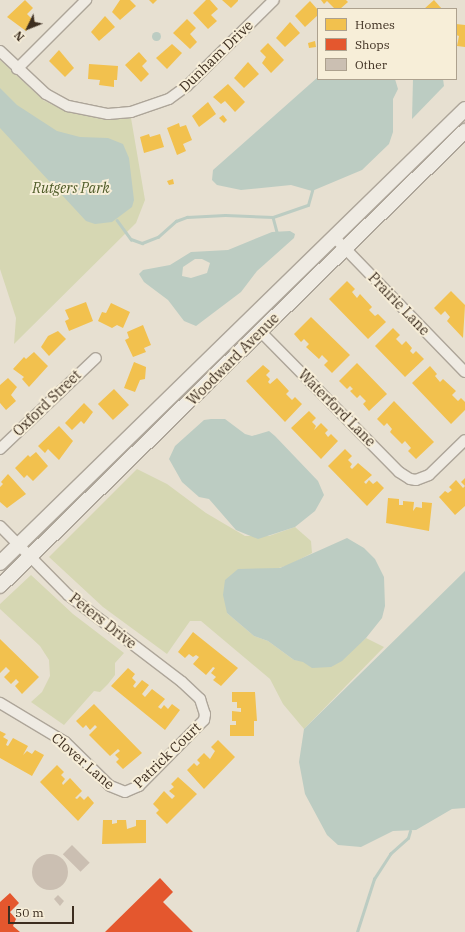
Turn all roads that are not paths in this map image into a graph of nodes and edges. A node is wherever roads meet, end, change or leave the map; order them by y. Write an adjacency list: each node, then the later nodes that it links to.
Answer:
1 (86, 0): 4 (street)
2 (274, 0): 4 (street, Dunham Drive)
3 (0, 51): 4 (street, Dunham Drive)
4 (17, 69)
5 (465, 109): 7 (street, Woodward Avenue)
6 (465, 131): 8 (street, Woodward Avenue)
7 (334, 236): 8 (street, Prairie Lane); 15 (street, Woodward Avenue)
8 (345, 248): 9 (street, Woodward Avenue); 11 (street, Prairie Lane)
9 (260, 331): 12 (street, Waterford Lane); 16 (street, Woodward Avenue)
10 (96, 358): 13 (street, Oxford Street)
11 (465, 372)
12 (465, 440)
13 (0, 449)
14 (0, 526): 15 (street, Peters Drive)
15 (18, 545): 16 (street, Peters Drive); 17 (street, Woodward Avenue)
16 (30, 557): 18 (street, Woodward Avenue); 20 (street, Peters Drive)
17 (0, 563)
18 (0, 586)
19 (0, 703): 21 (street, Clover Lane)
20 (205, 714): 21 (street, Patrick Court)
21 (125, 792)

